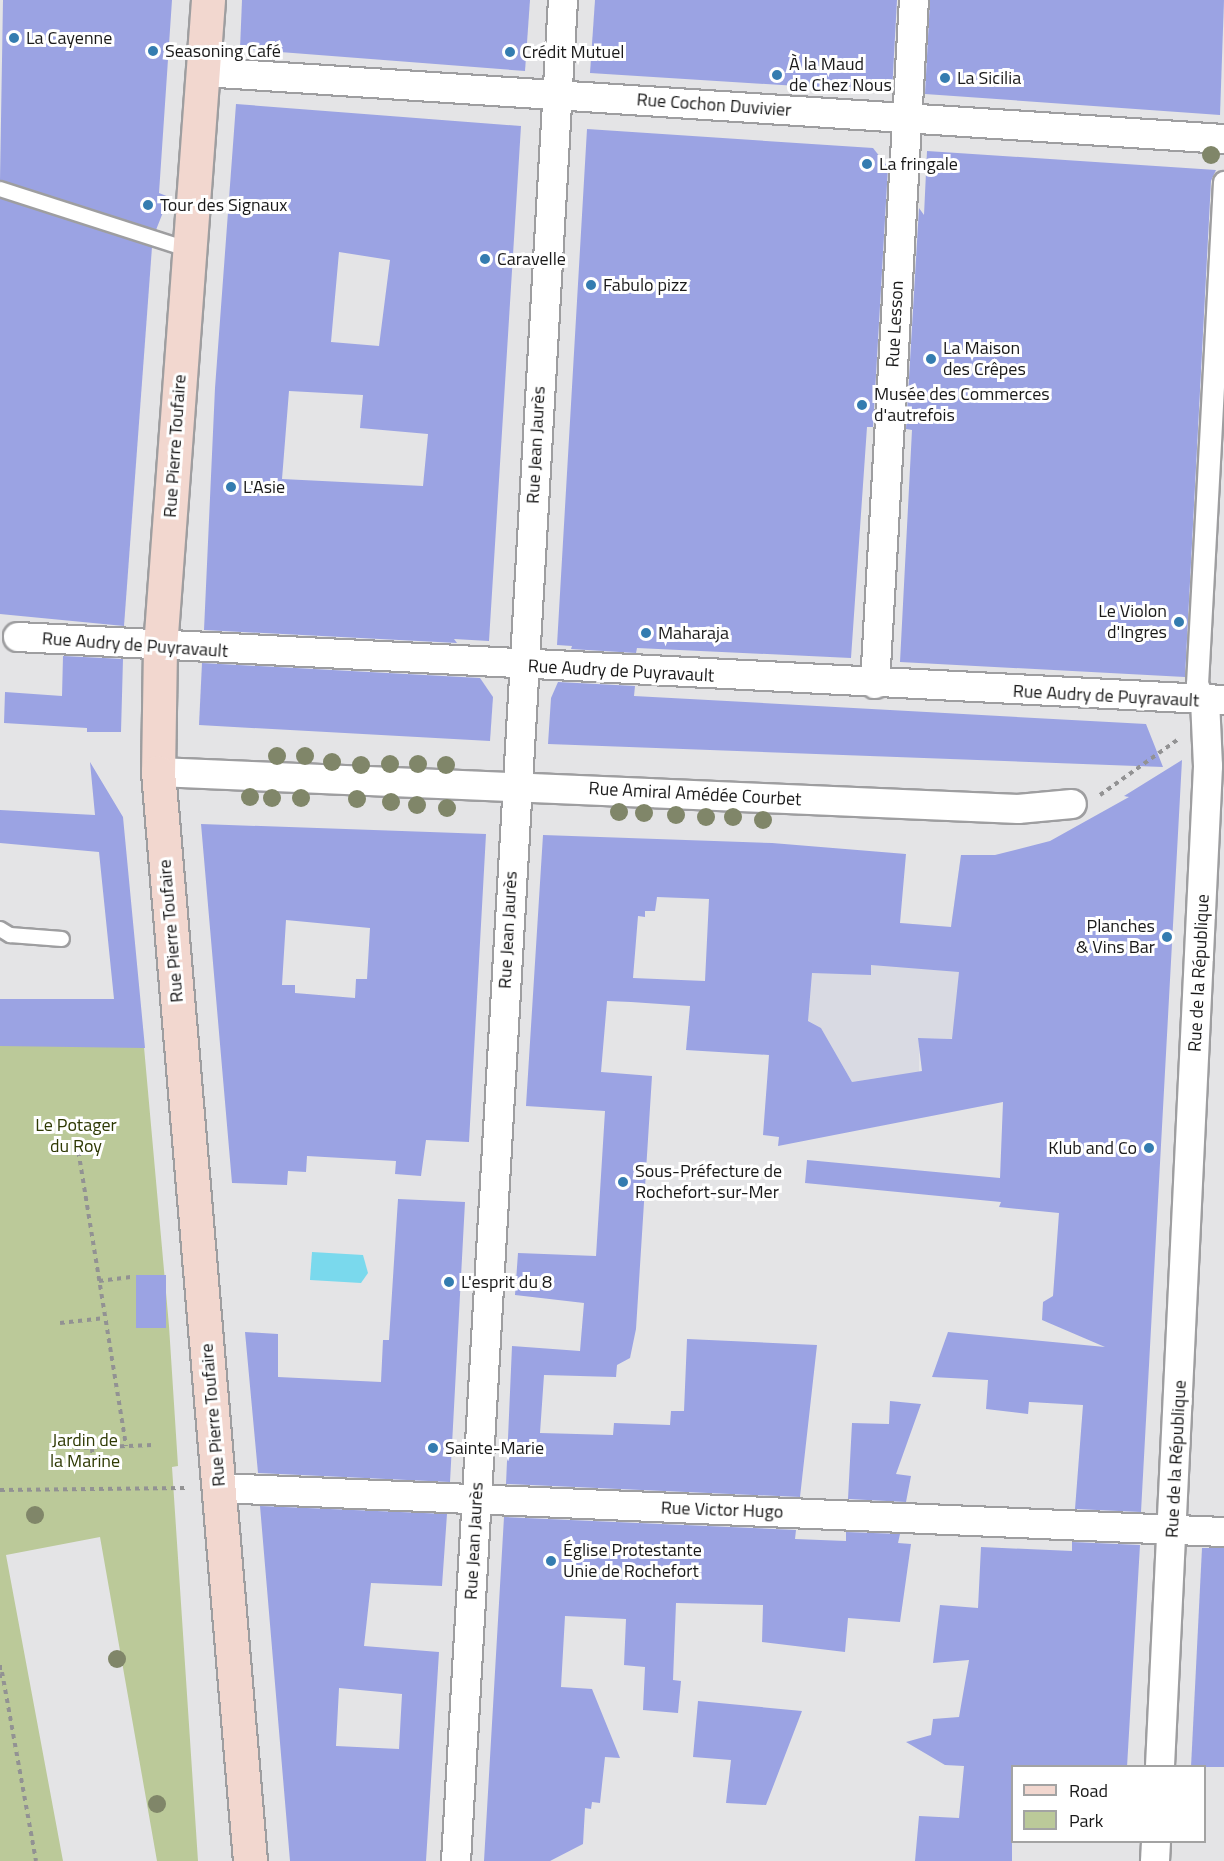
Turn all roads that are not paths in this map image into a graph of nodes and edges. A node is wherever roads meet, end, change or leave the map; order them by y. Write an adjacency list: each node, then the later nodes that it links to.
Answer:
1 (208, 0): 4 (main road, Rue Pierre Toufaire)
2 (563, 0): 5 (street, Rue Jean Jaurès)
3 (914, 0): 6 (street, Rue Lesson)
4 (204, 72): 5 (street, Rue Cochon Duvivier); 10 (main road, Rue Pierre Toufaire)
5 (557, 95): 6 (street, Rue Cochon Duvivier); 13 (street, Rue Jean Jaurès)
6 (907, 118): 7 (street, Rue Cochon Duvivier); 14 (street, Rue Lesson)
7 (1224, 139)
8 (1224, 182): 15 (street, Rue de la République)
9 (0, 189): 10 (lane)
10 (190, 250): 12 (main road, Rue Pierre Toufaire)
11 (18, 637): 12 (street, Rue Audry de Puyravault)
12 (160, 647): 13 (street, Rue Audry de Puyravault); 16 (main road, Rue Pierre Toufaire)
13 (523, 666): 14 (street, Rue Audry de Puyravault); 17 (street, Rue Jean Jaurès)
14 (875, 684): 15 (street, Rue Audry de Puyravault)
15 (1212, 706): 23 (street, Rue de la République)
16 (158, 772): 17 (street, Rue Amiral Amédée Courbet); 21 (main road, Rue Pierre Toufaire)
17 (516, 786): 18 (street, Rue Amiral Amédée Courbet); 22 (street, Rue Jean Jaurès)
18 (1072, 804)
19 (0, 929): 20 (lane)
20 (62, 939)
21 (219, 1488): 22 (street, Rue Victor Hugo); 27 (main road, Rue Pierre Toufaire)
22 (476, 1499): 23 (street, Rue Victor Hugo); 28 (street, Rue Jean Jaurès)
23 (1173, 1529): 24 (street, Rue Victor Hugo); 25 (street, Rue de la République)
24 (1224, 1532)
25 (1160, 1765)
26 (1156, 1843): 29 (street)
27 (250, 1861)
28 (456, 1861)
29 (1155, 1861)

